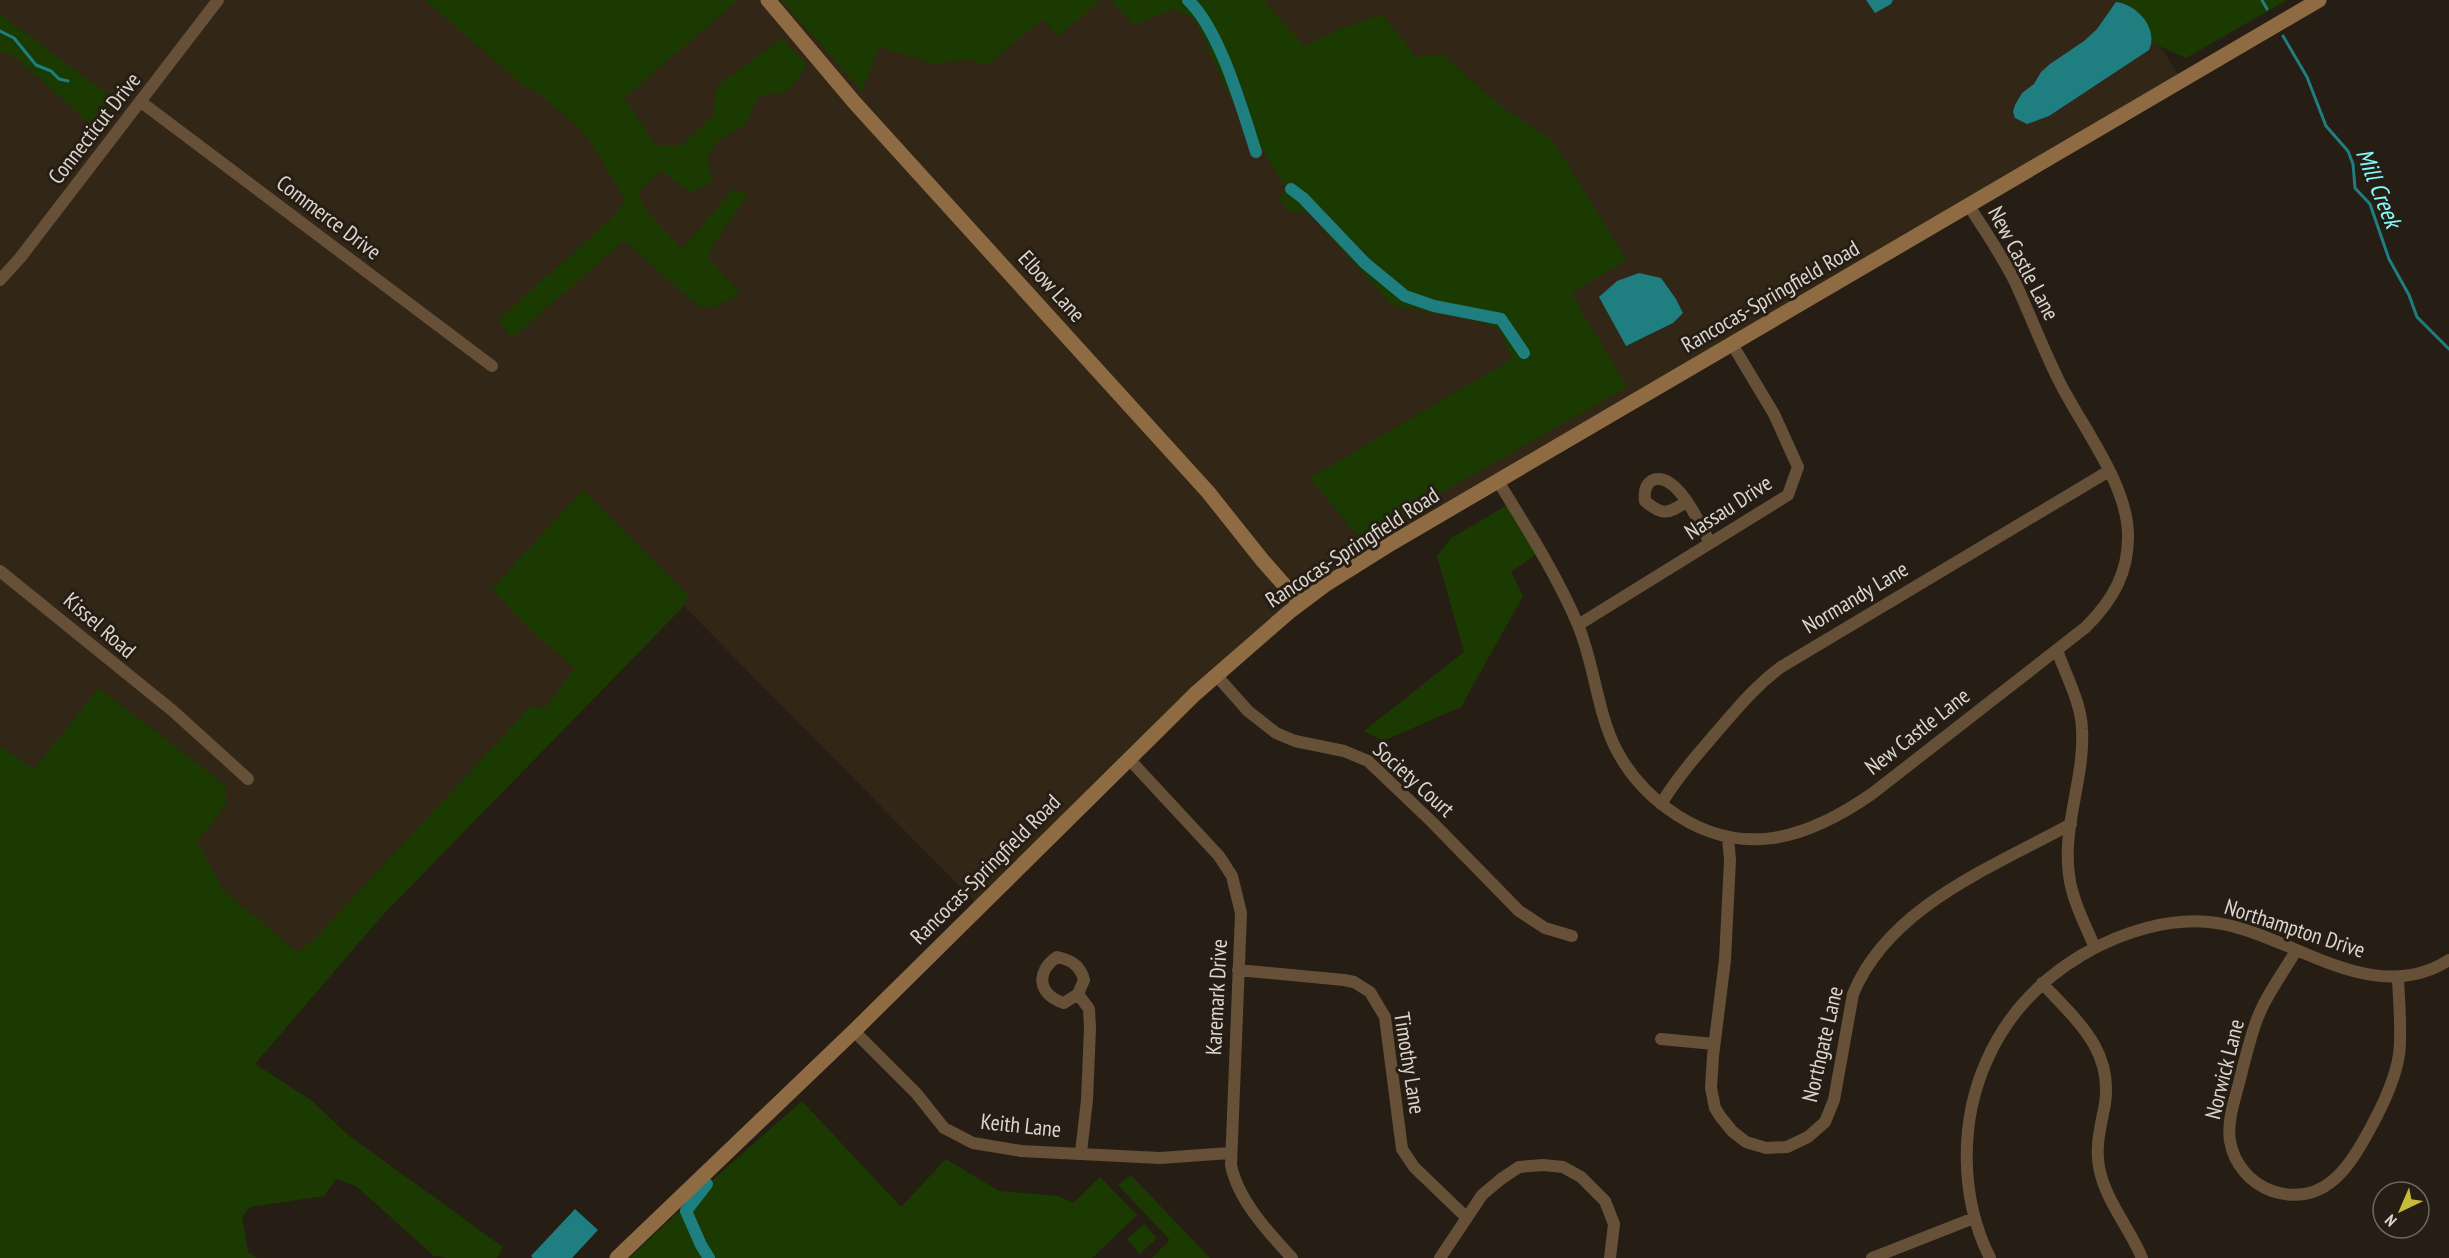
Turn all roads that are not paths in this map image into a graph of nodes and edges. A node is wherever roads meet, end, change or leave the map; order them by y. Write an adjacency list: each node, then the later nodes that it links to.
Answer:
1 (218, 0): 4 (street, Connecticut Drive)
2 (768, 0): 14 (main road, Elbow Lane)
3 (2319, 0): 5 (main road, Rancocas-Springfield Road)
4 (141, 102): 6 (street, Connecticut Drive); 8 (street, Commerce Drive)
5 (1969, 206): 7 (main road, Rancocas-Springfield Road); 9 (street, New Castle Lane)
6 (0, 280)
7 (1732, 344): 10 (main road, Rancocas-Springfield Road); 12 (street, Nassau Drive)
8 (492, 366)
9 (2109, 471): 16 (street, New Castle Lane); 20 (street, Normandy Lane)
10 (1498, 481): 14 (main road, Rancocas-Springfield Road); 15 (street, New Castle Lane)
11 (1686, 502): 12 (street)
12 (1710, 543): 15 (street, Nassau Drive)
13 (0, 571): 19 (street, Kissel Road)
14 (1300, 603): 17 (main road, Rancocas-Springfield Road)
15 (1578, 626): 20 (street, New Castle Lane)
16 (2057, 650): 21 (street); 22 (street, New Castle Lane)
17 (1216, 675): 18 (main road, Rancocas-Springfield Road); 23 (street, Society Court)
18 (1129, 759): 27 (street, Karemark Drive); 31 (main road, Rancocas-Springfield Road)
19 (248, 779)
20 (1661, 804): 22 (street, New Castle Lane)
21 (2071, 824): 24 (street); 33 (street, Northgate Lane)
22 (1728, 838): 33 (street, Northgate Lane)
23 (1572, 936)
24 (2095, 948): 25 (street, Northampton Drive); 29 (street, Northampton Drive)
25 (2296, 951): 28 (street, Northampton Drive); 28 (street, Norwick Lane)
26 (2449, 960): 28 (street, Northampton Drive)
27 (1238, 970): 35 (street, Karemark Drive); 36 (street, Timothy Lane)
28 (2398, 978)
29 (2042, 983): 37 (street, Northampton Drive); 44 (street)
30 (1078, 994): 34 (street)
31 (854, 1031): 34 (street, Keith Lane); 38 (main road, Rancocas-Springfield Road)
32 (1661, 1039): 33 (street)
33 (1714, 1044)
34 (1082, 1152): 35 (street, Keith Lane)
35 (1230, 1153): 39 (street, Karemark Drive)
36 (1467, 1218): 40 (street); 41 (street)
37 (1974, 1218): 42 (street); 43 (street, Northampton Drive)
38 (616, 1258)
39 (1292, 1258)
40 (1440, 1258)
41 (1610, 1258)
42 (1872, 1258)
43 (1990, 1258)
44 (2142, 1258)

